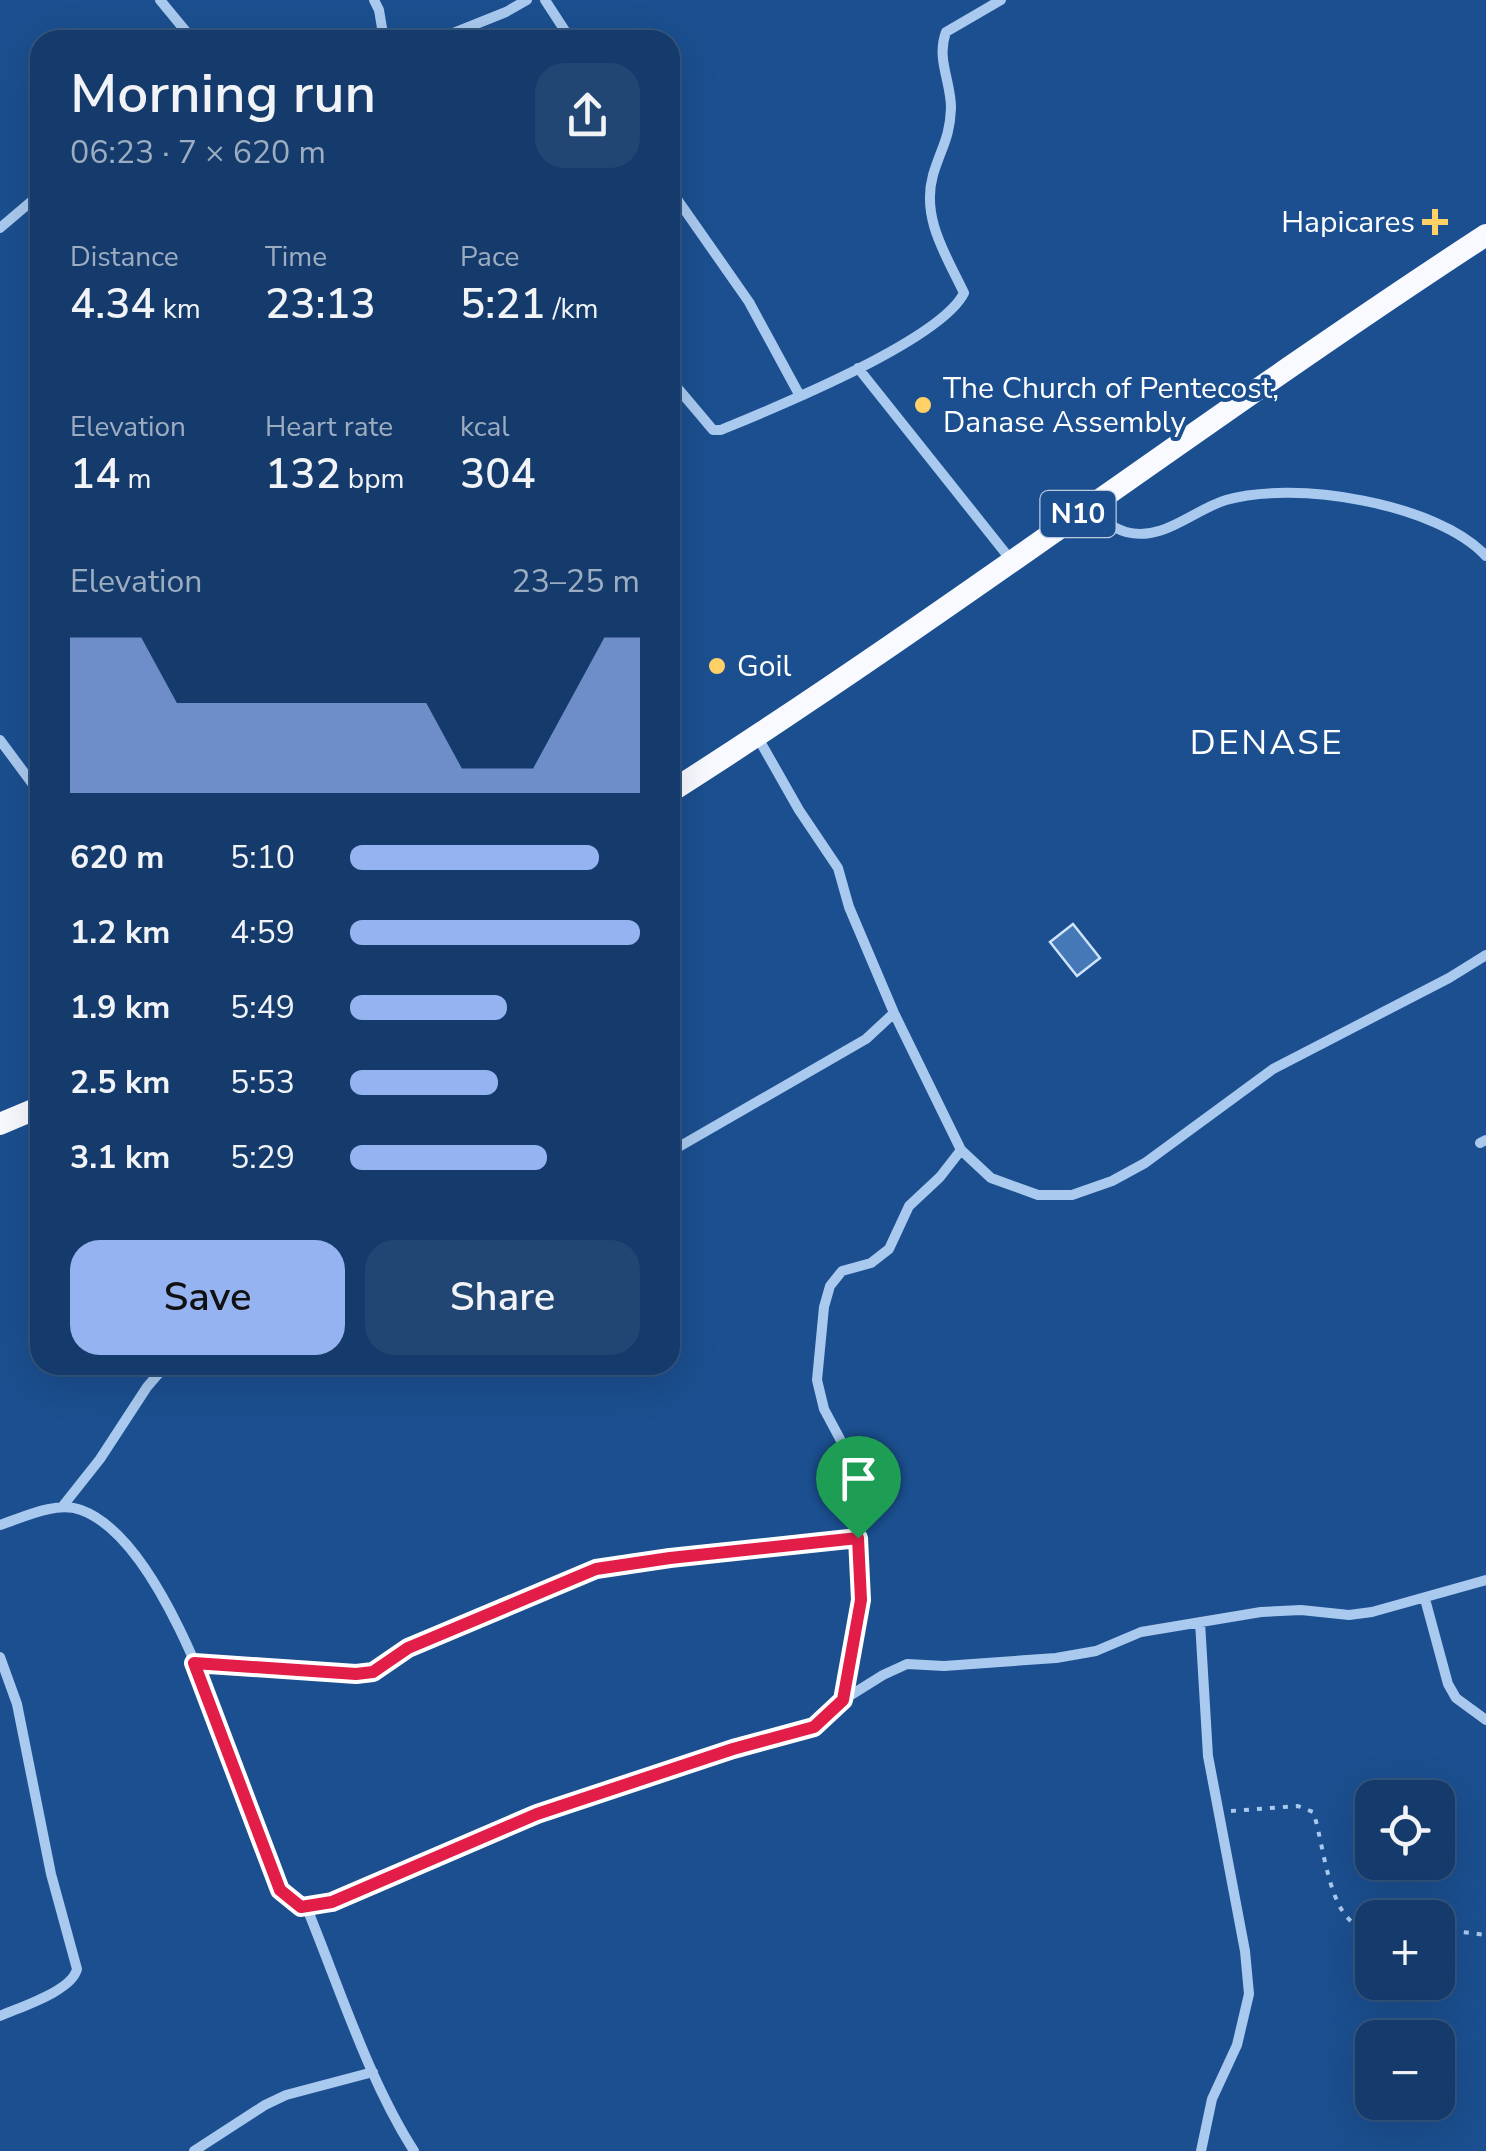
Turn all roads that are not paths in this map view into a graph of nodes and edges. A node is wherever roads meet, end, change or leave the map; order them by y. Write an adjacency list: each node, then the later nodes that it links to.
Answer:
1 (374, 0): 7 (street)
2 (526, 0): 8 (street)
3 (545, 0): 9 (street)
4 (1001, 0): 14 (street)
5 (162, 1): 6 (street)
6 (185, 30)
7 (382, 30)
8 (461, 30)
9 (564, 30)
10 (30, 202): 12 (street)
11 (680, 203): 16 (street)
12 (0, 228)
13 (1486, 234): 17 (highway, N10)
14 (858, 368): 16 (street); 19 (street)
15 (680, 390): 16 (street)
16 (800, 396)
17 (1084, 509): 18 (street); 19 (highway, N10)
18 (1486, 556)
19 (1011, 560): 20 (highway, N10)
20 (756, 736): 23 (highway, N10); 25 (street)
21 (0, 740): 22 (street)
22 (30, 780)
23 (680, 785)
24 (1486, 955): 29 (street)
25 (894, 1013): 28 (street); 29 (street)
26 (30, 1111): 27 (highway)
27 (0, 1124)
28 (680, 1146)
29 (962, 1150): 33 (street)
30 (157, 1375): 31 (street)
31 (62, 1507): 32 (street); 38 (street)
32 (0, 1525)
33 (858, 1538): 38 (street); 39 (street)
34 (1486, 1580): 35 (street)
35 (1425, 1599): 36 (street); 40 (street)
36 (1200, 1622): 39 (street); 46 (street)
37 (0, 1657): 42 (street)
38 (194, 1663): 41 (street)
39 (843, 1700): 41 (street)
40 (1486, 1720)
41 (306, 1906): 43 (street)
42 (0, 2016)
43 (373, 2072): 44 (street); 45 (street)
44 (194, 2151)
45 (414, 2151)
46 (1201, 2151)

